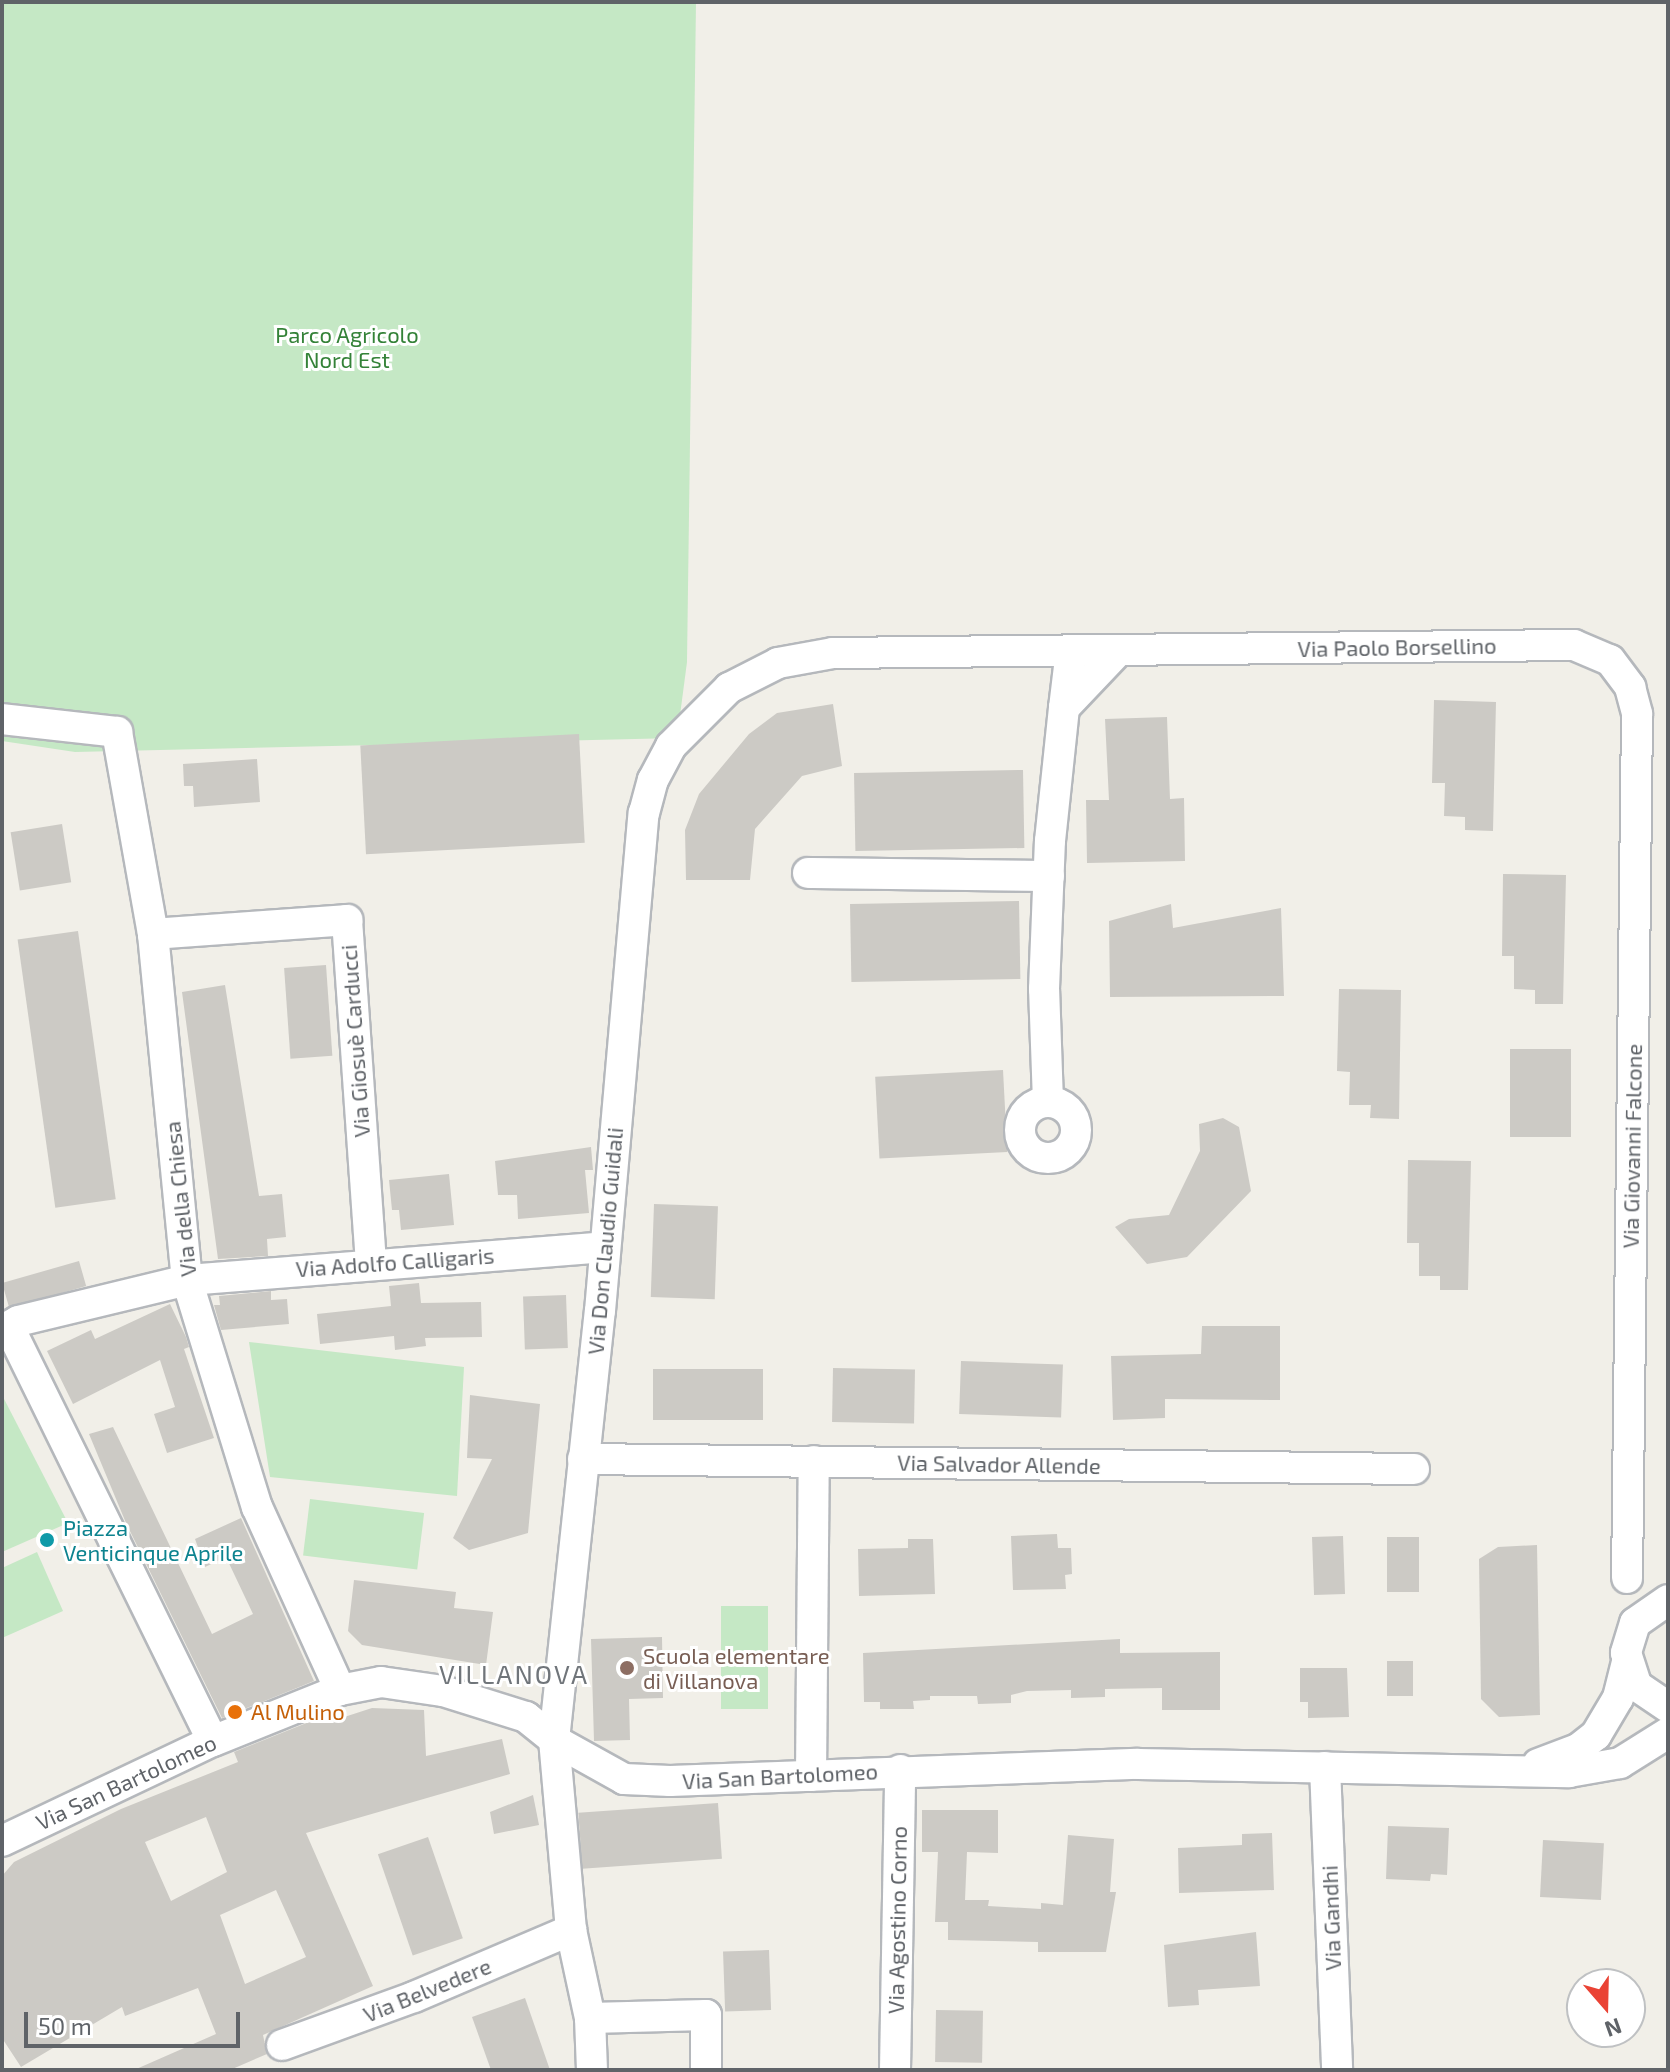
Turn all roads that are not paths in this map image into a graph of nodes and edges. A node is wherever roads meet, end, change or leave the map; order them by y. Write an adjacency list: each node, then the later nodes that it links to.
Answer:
1 (1071, 650): 2 (street, Via Paolo Borsellino); 3 (street); 6 (street, Via Paolo Borsellino)
2 (1119, 650): 3 (street); 4 (street, Via Paolo Borsellino)
3 (1064, 708): 8 (street)
4 (1637, 714): 18 (street, Via Giovanni Falcone)
5 (2, 719): 9 (street, Via della Chiesa)
6 (671, 746): 11 (street, Via Don Claudio Guidali)
7 (808, 873): 8 (street)
8 (1049, 876): 10 (street)
9 (153, 934): 12 (street, Via Giosuè Carducci); 13 (street, Via della Chiesa)
10 (1048, 1102)
11 (603, 1247): 12 (street, Via Adolfo Calligaris); 15 (street, Via Don Claudio Guidali)
12 (371, 1262): 13 (street, Via Adolfo Calligaris)
13 (187, 1280): 14 (street, Via Adolfo Calligaris); 21 (street, Via della Chiesa)
14 (6, 1330): 25 (street)
15 (583, 1459): 16 (street, Via Salvador Allende); 24 (street, Via Don Claudio Guidali)
16 (814, 1461): 17 (street, Via Salvador Allende); 29 (street)
17 (1414, 1469)
18 (1627, 1578): 19 (street); 20 (street, Via Giovanni Falcone)
19 (1664, 1601): 20 (street, Via San Bartolomeo)
20 (1627, 1653): 22 (street); 28 (street, Via San Bartolomeo)
21 (340, 1690): 24 (street, Via San Bartolomeo); 25 (street, Via San Bartolomeo)
22 (1668, 1707)
23 (1668, 1733): 28 (street, Via San Bartolomeo)
24 (554, 1740): 29 (street, Via San Bartolomeo); 31 (street)
25 (213, 1741): 30 (street, Via San Bartolomeo)
26 (1325, 1767): 27 (street, Via San Bartolomeo); 28 (street, Via San Bartolomeo); 37 (street, Via Gandhi)
27 (900, 1770): 29 (street, Via San Bartolomeo); 36 (street, Via Agostino Corno)
28 (1517, 1770)
29 (811, 1776)
30 (2, 1841)
31 (571, 1930): 32 (street); 33 (street, Via Belvedere)
32 (590, 2018): 34 (street); 35 (street)
33 (282, 2045)
34 (592, 2070)
35 (706, 2070)
36 (895, 2070)
37 (1337, 2070)

